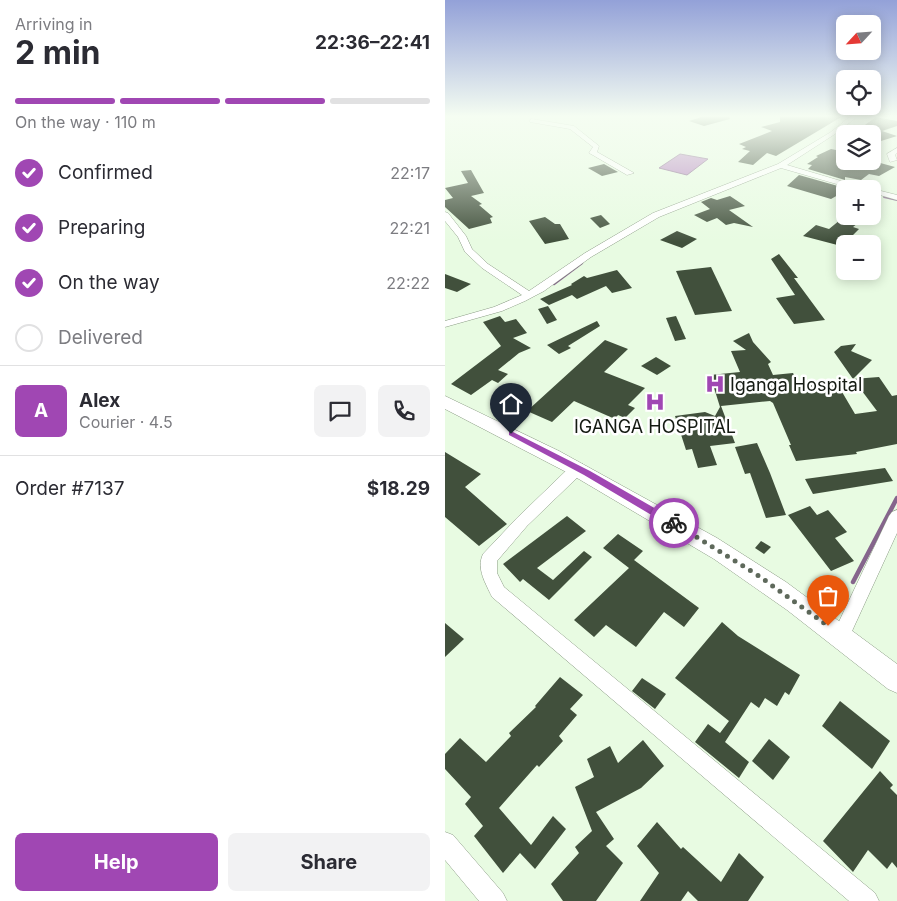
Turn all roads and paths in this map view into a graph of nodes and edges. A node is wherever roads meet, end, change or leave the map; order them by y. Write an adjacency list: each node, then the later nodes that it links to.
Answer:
1 (602, 158): 4 (street)
2 (794, 158): 3 (street)
3 (781, 166): 5 (street); 9 (street)
4 (630, 173)
5 (836, 181)
6 (881, 193): 7 (street)
7 (897, 198)
8 (445, 215): 9 (street)
9 (529, 295): 10 (street)
10 (445, 324)
11 (445, 402): 12 (main road)
12 (578, 468): 14 (main road); 18 (street)
13 (897, 516): 14 (street)
14 (841, 636): 15 (main road)
15 (897, 680)
16 (445, 842): 17 (street)
17 (495, 901)
18 (867, 901)

